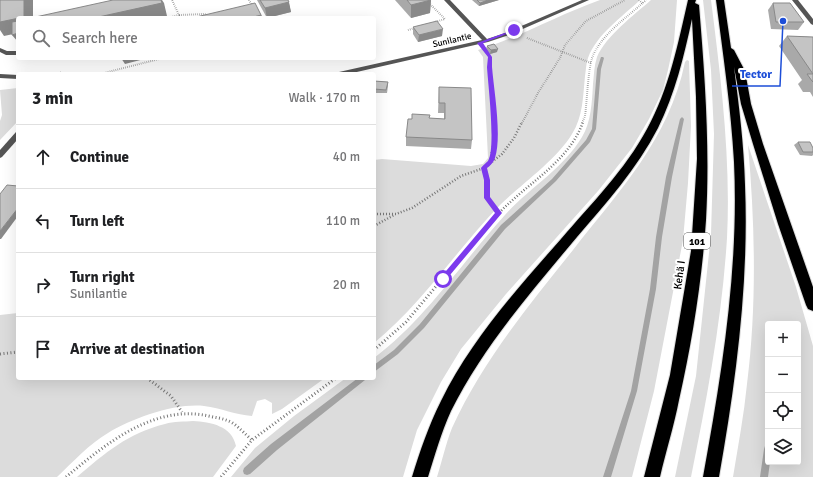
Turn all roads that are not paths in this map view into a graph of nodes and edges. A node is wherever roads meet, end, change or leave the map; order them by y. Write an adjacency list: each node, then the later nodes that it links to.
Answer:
1 (447, 0): 8 (street)
2 (586, 0): 8 (street, Sunilantie)
3 (693, 0): 17 (highway); 18 (highway, Kehä I / 101)
4 (720, 0): 7 (highway)
5 (795, 0): 6 (street)
6 (813, 23)
7 (725, 40): 16 (highway); 19 (highway)
8 (483, 42): 11 (street, Sunilantie)
9 (0, 50): 10 (street)
10 (16, 54)
11 (348, 72)
12 (1, 77): 13 (street)
13 (16, 78)
14 (16, 136): 15 (street)
15 (0, 155)
16 (813, 305)
17 (420, 477)
18 (652, 477)
19 (711, 477)

